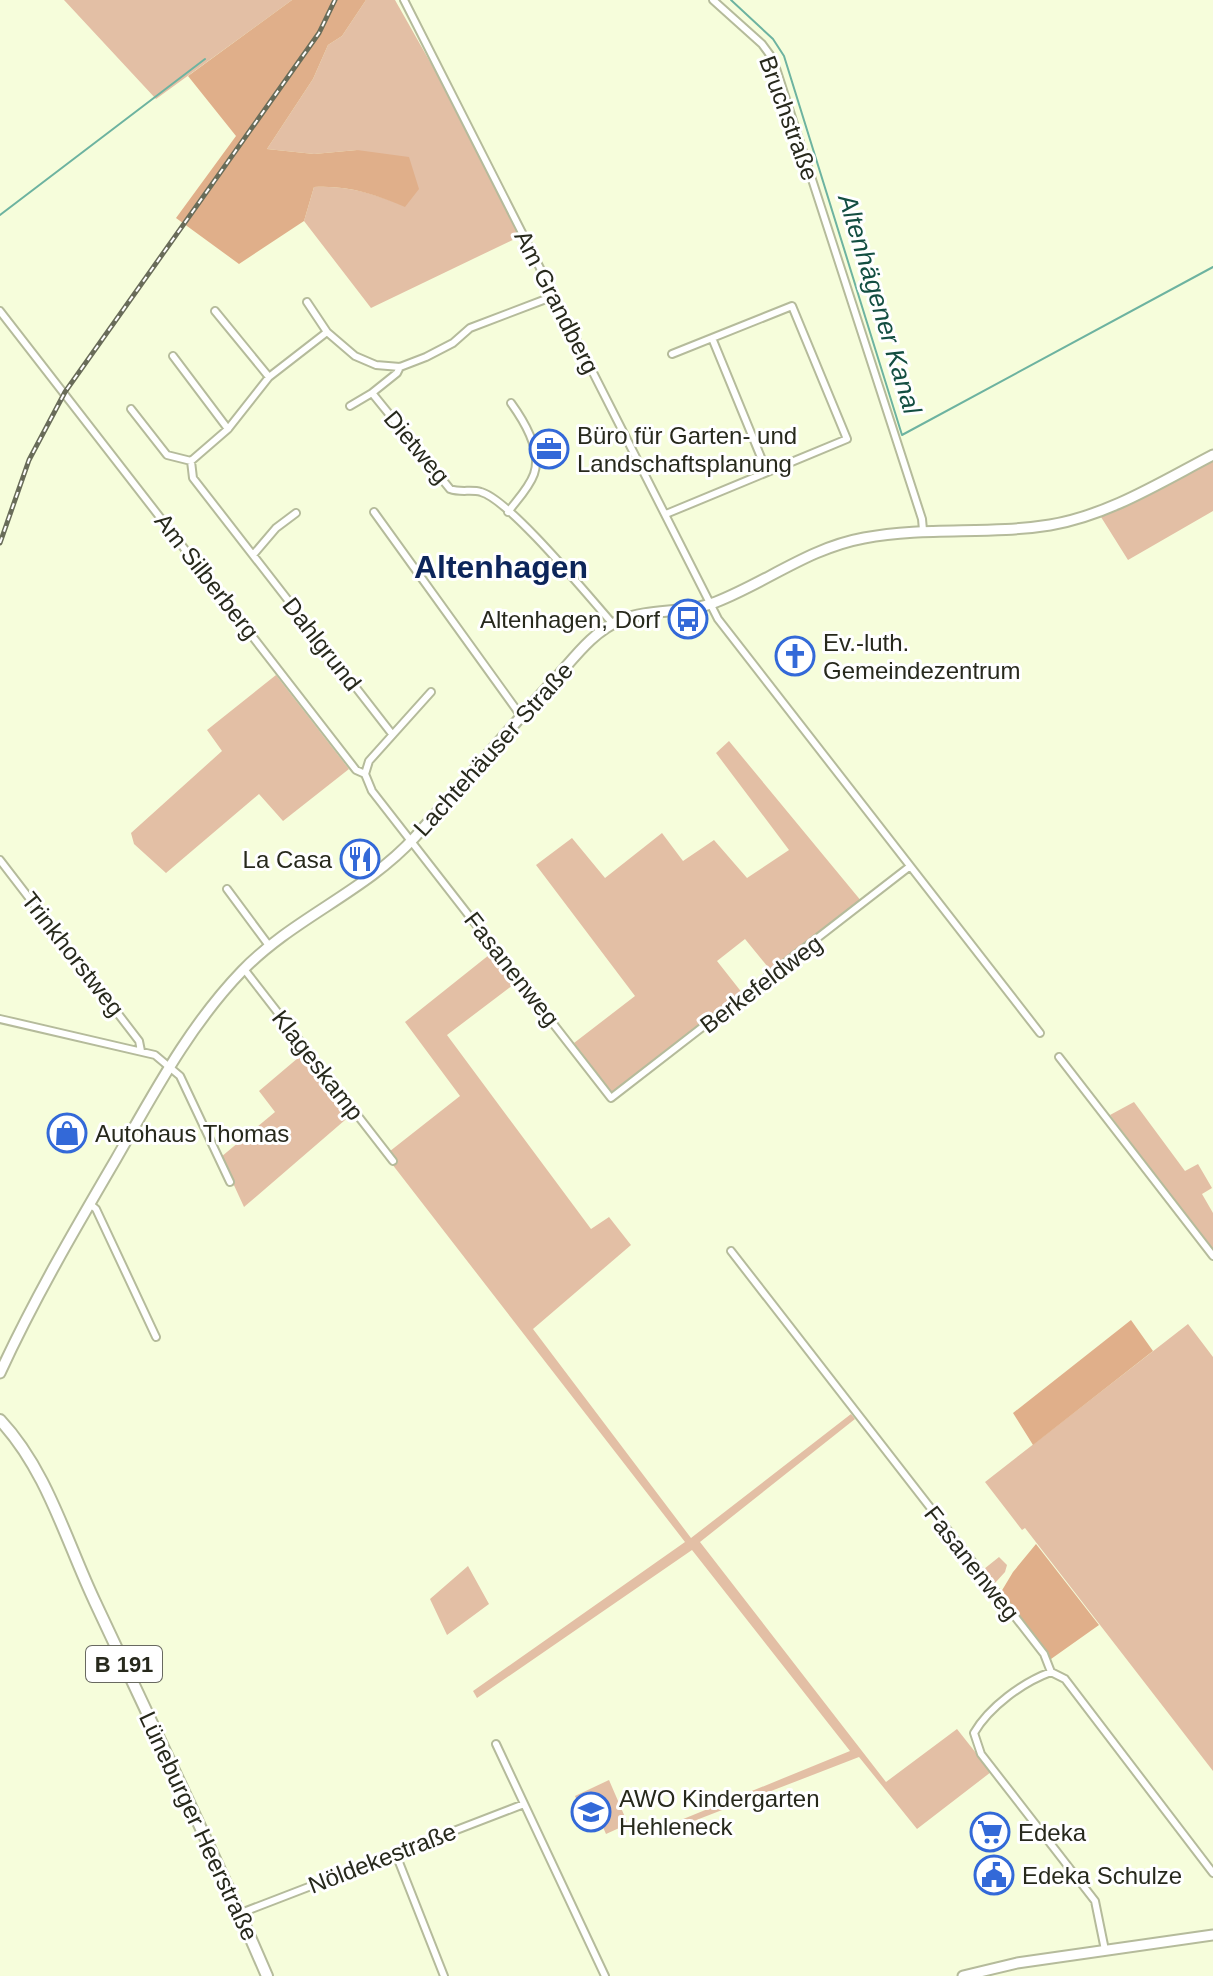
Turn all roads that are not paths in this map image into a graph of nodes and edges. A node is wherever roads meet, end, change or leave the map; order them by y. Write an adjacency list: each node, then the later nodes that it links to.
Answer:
1 (404, 0): 3 (street, Am Grandberg)
2 (713, 0): 25 (street, Bruchstraße)
3 (554, 296): 11 (street, Dietweg); 24 (street, Am Grandberg)
4 (307, 302): 7 (street)
5 (0, 311): 32 (street, Am Silberberg)
6 (215, 311): 12 (street)
7 (327, 332): 11 (street); 12 (street)
8 (712, 338): 9 (street); 20 (street); 20 (street)
9 (672, 354)
10 (173, 356): 17 (street)
11 (400, 367): 13 (street, Dietweg)
12 (269, 377): 17 (street)
13 (372, 393): 15 (street, Dietweg); 22 (street, Dietweg)
14 (511, 403): 22 (street)
15 (350, 406)
16 (131, 409): 19 (street)
17 (228, 429): 19 (street)
18 (1213, 455): 25 (street, Lachtehäuser Straße)
19 (191, 461): 26 (street, Dahlgrund)
20 (767, 472): 24 (street)
21 (374, 512): 30 (street)
22 (508, 512): 28 (street, Dietweg)
23 (296, 513): 26 (street)
24 (666, 514): 27 (street, Am Grandberg)
25 (923, 530): 27 (street, Lachtehäuser Straße)
26 (253, 555): 31 (street, Dahlgrund)
27 (712, 603): 28 (street, Lachtehäuser Straße); 35 (street)
28 (613, 624): 30 (street, Lachtehäuser Straße)
29 (431, 692): 31 (street)
30 (521, 716): 33 (street, Lachtehäuser Straße)
31 (392, 734): 32 (street)
32 (365, 774): 33 (street, Am Silberberg)
33 (412, 840): 37 (street, Lachtehäuser Straße); 44 (street, Fasanenweg)
34 (0, 860): 41 (street, Trinkhorstweg)
35 (909, 867): 40 (street); 44 (street, Berkefeldweg)
36 (227, 889): 37 (street)
37 (270, 947): 38 (street, Lachtehäuser Straße)
38 (244, 969): 43 (street, Lachtehäuser Straße); 45 (street, Klageskamp)
39 (0, 1019): 41 (street)
40 (1040, 1033)
41 (141, 1051): 43 (street)
42 (1059, 1057): 49 (street)
43 (169, 1065): 46 (street); 47 (street, Lachtehäuser Straße)
44 (611, 1098)
45 (393, 1161)
46 (230, 1182)
47 (90, 1204): 50 (street); 51 (street, Lachtehäuser Straße)
48 (731, 1251): 53 (street, Fasanenweg)
49 (1213, 1256)
50 (156, 1337)
51 (0, 1373)
52 (0, 1420): 58 (main road, Lüneburger Heerstraße / B 191)
53 (1051, 1672): 57 (street, Fasanenweg); 60 (street)
54 (496, 1744): 55 (street)
55 (524, 1804): 56 (street, Nöldekestraße); 63 (street)
56 (395, 1852): 58 (street, Nöldekestraße); 62 (street)
57 (1213, 1873)
58 (241, 1913): 61 (main road, Lüneburger Heerstraße / B 191)
59 (1213, 1935): 60 (street)
60 (1105, 1950): 64 (street)
61 (267, 1976)
62 (444, 1976)
63 (605, 1976)
64 (963, 1976)

